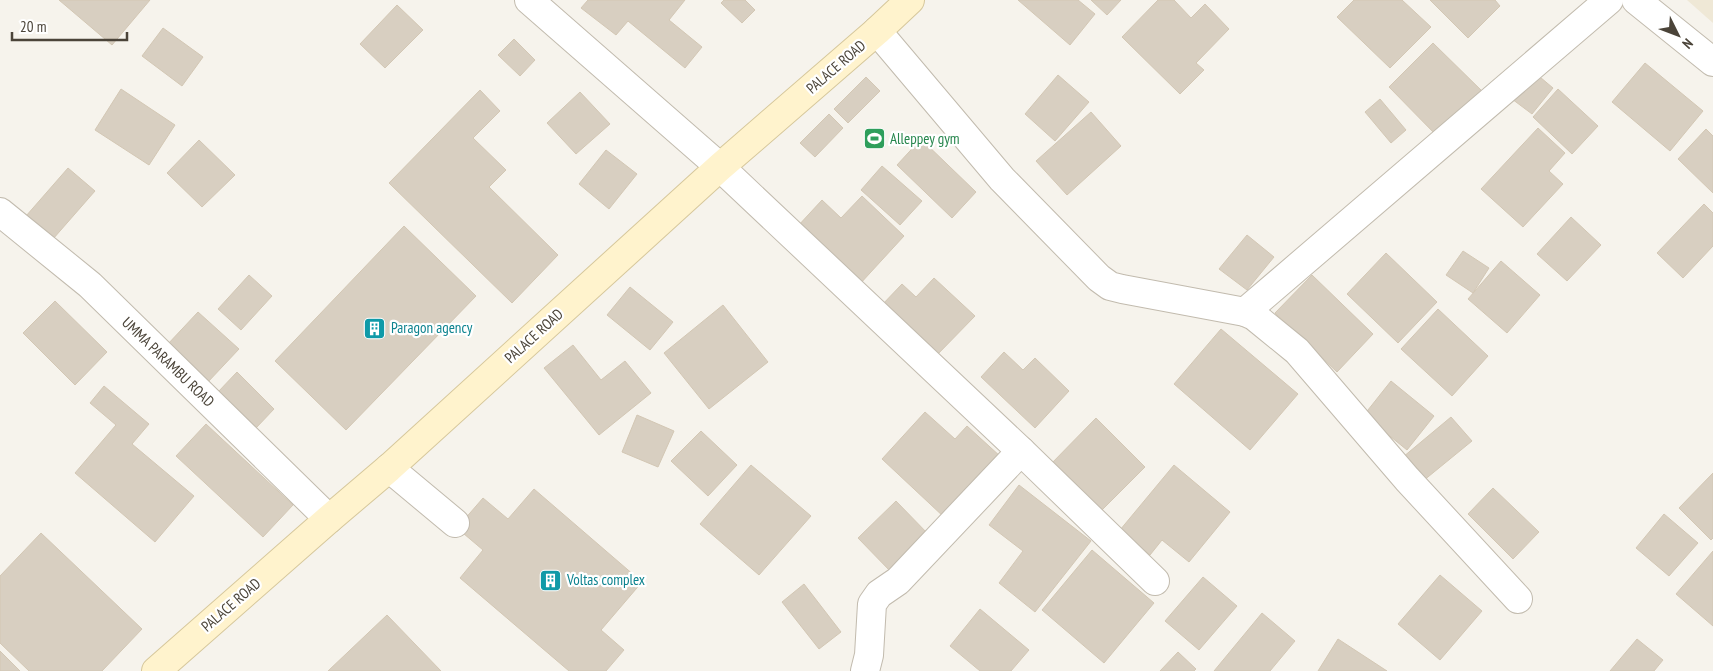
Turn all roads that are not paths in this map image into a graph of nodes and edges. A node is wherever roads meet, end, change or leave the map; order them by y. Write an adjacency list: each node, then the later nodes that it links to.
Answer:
1 (529, 0): 7 (street)
2 (910, 0): 5 (main road, PALACE ROAD)
3 (1609, 0): 9 (street)
4 (1636, 0): 6 (street)
5 (877, 31): 7 (main road, PALACE ROAD); 9 (street)
6 (1713, 62)
7 (720, 167): 10 (street); 11 (main road, PALACE ROAD)
8 (0, 212): 12 (street, UMMA PARAMBU ROAD)
9 (1245, 312): 15 (street)
10 (1020, 451): 14 (street); 17 (street)
11 (389, 468): 12 (main road, PALACE ROAD); 13 (street)
12 (329, 519): 16 (main road, PALACE ROAD)
13 (455, 523)
14 (1155, 581)
15 (1518, 599)
16 (156, 671)
17 (865, 671)

